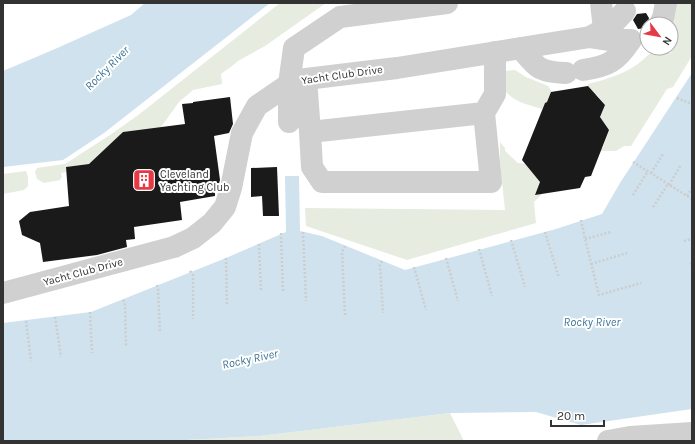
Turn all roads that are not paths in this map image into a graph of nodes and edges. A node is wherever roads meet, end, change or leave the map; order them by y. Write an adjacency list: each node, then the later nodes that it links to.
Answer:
1 (447, 3): 10 (street)
2 (601, 3): 6 (street)
3 (666, 3): 5 (street)
4 (629, 7): 6 (street, Yacht Club Drive); 7 (street, Yacht Club Drive)
5 (663, 16)
6 (597, 33): 7 (street, Yacht Club Drive); 8 (street, Yacht Club Drive)
7 (639, 39): 8 (street)
8 (520, 48): 9 (street, Yacht Club Drive)
9 (495, 52): 10 (street, Yacht Club Drive); 11 (street)
10 (298, 81): 12 (street); 13 (street); 14 (street, Yacht Club Drive)
11 (484, 113): 13 (street); 13 (street)
12 (289, 122)
13 (310, 132)
14 (3, 293)
15 (692, 433): 16 (street)
16 (608, 441)

